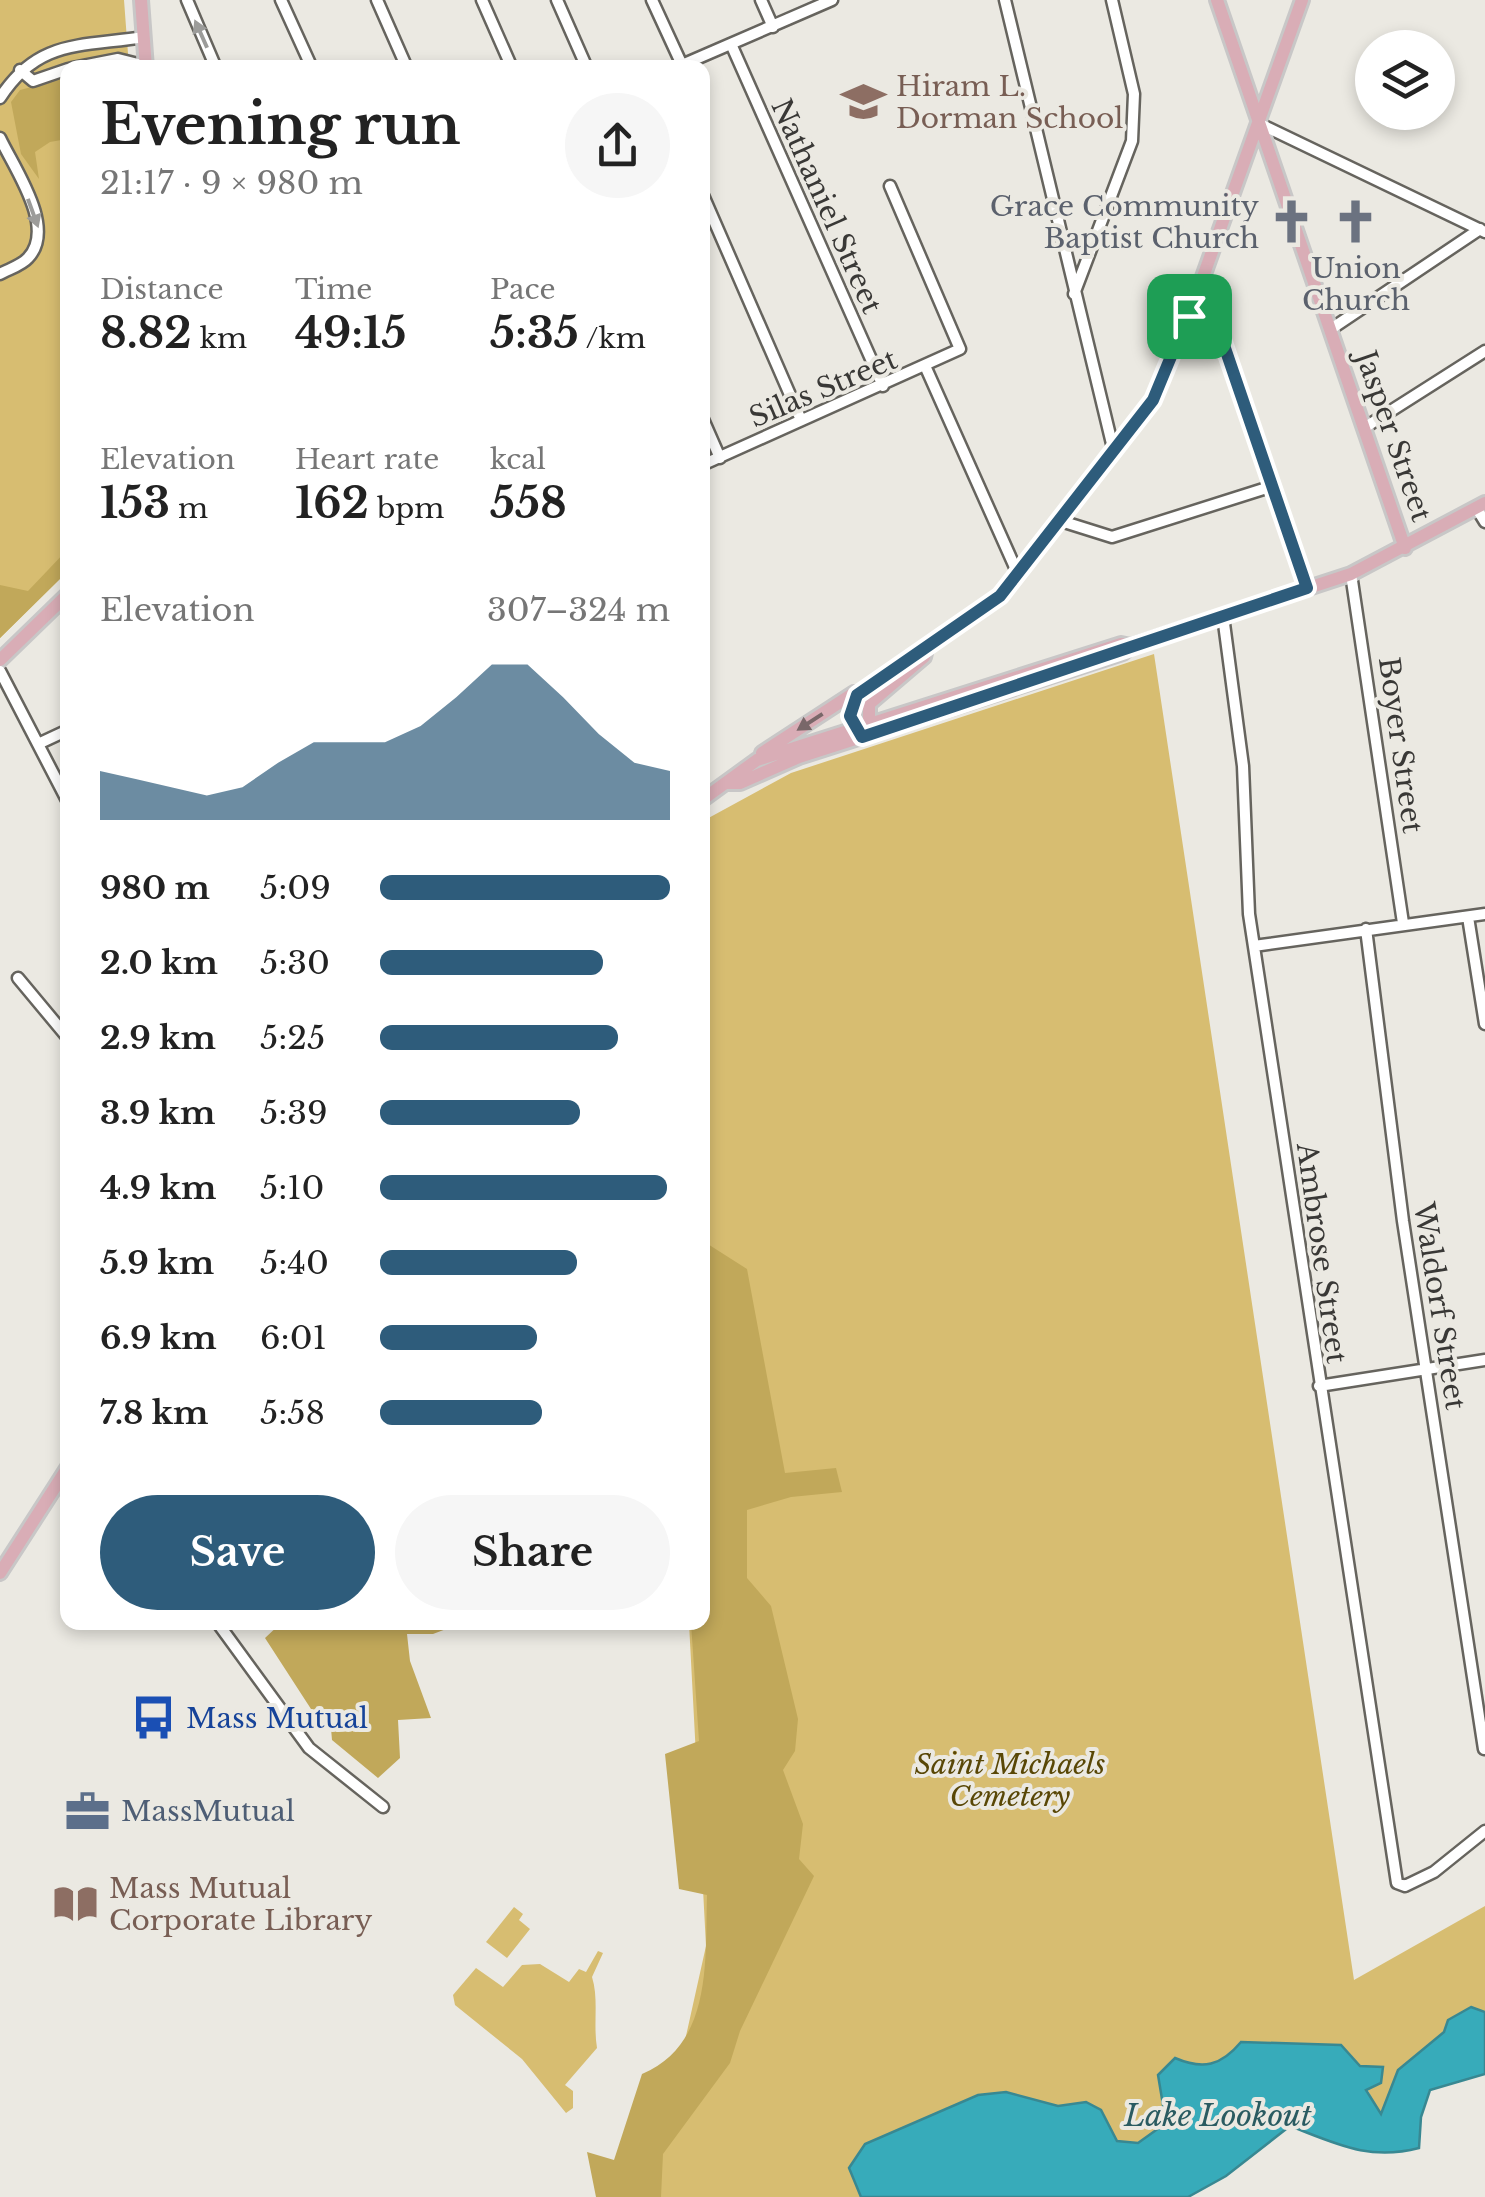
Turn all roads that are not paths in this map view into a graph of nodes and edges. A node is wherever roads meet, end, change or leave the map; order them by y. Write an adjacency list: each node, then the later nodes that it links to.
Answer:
1 (142, 0): 15 (main road)
2 (186, 0): 22 (street, one-way to 2)
3 (281, 0): 23 (street)
4 (377, 0): 24 (street)
5 (482, 0): 25 (street)
6 (557, 0): 26 (street)
7 (652, 0): 27 (street)
8 (761, 0): 14 (street)
9 (832, 0): 14 (street)
10 (1004, 0): 38 (street)
11 (1112, 0): 38 (street)
12 (1217, 0): 32 (main road, Jasper Street)
13 (1302, 0): 32 (main road)
14 (773, 27): 16 (street)
15 (144, 37): 17 (street); 21 (main road)
16 (731, 44): 28 (street); 43 (street, Nathaniel Street)
17 (71, 48): 18 (street); 20 (street)
18 (52, 52): 19 (street); 29 (street)
19 (60, 60)
20 (70, 60)
21 (146, 60)
22 (212, 60)
23 (308, 60)
24 (403, 60)
25 (508, 60)
26 (583, 60)
27 (677, 60)
28 (693, 60)
29 (20, 70): 30 (street); 31 (street)
30 (60, 72)
31 (0, 98)
32 (1258, 122): 36 (street); 39 (main road); 40 (main road, Jasper Street)
33 (0, 138): 37 (street, one-way to 37)
34 (890, 186): 42 (street, Silas Street)
35 (710, 211): 44 (street)
36 (1482, 230): 40 (street)
37 (0, 274)
38 (1074, 295): 47 (street)
39 (1194, 301): 47 (main road); 50 (street)
40 (1331, 329): 45 (main road, Jasper Street)
41 (1485, 351): 45 (street)
42 (926, 368): 43 (street, Silas Street); 55 (street)
43 (883, 386): 44 (street, Silas Street)
44 (801, 420): 48 (street, Silas Street)
45 (1364, 428): 54 (main road, Jasper Street)
46 (710, 435): 48 (street)
47 (1114, 453): 52 (main road)
48 (720, 458): 49 (street, Silas Street)
49 (710, 462)
50 (1273, 486): 52 (street); 57 (street)
51 (1481, 506): 53 (street); 54 (main road)
52 (1061, 521): 55 (main road)
53 (1485, 522)
54 (1405, 548): 56 (main road)
55 (1018, 574): 60 (main road)
56 (1351, 574): 57 (main road); 73 (street, Boyer Street)
57 (1307, 588): 59 (main road)
58 (60, 602): 61 (main road)
59 (1223, 616): 64 (main road); 75 (street, Ambrose Street)
60 (926, 649): 63 (main road); 64 (main road)
61 (0, 660)
62 (0, 672): 66 (street)
63 (865, 687): 64 (main road); 67 (main road, one-way to 67)
64 (864, 730): 67 (main road); 68 (main road)
65 (60, 734): 66 (street)
66 (38, 744): 69 (street)
67 (757, 760): 68 (main road)
68 (728, 783): 70 (main road)
69 (60, 787)
70 (710, 795)
71 (1485, 914): 72 (street)
72 (1468, 917): 73 (street); 77 (street)
73 (1403, 924): 74 (street)
74 (1366, 929): 75 (street); 80 (street, Waldorf Street)
75 (1254, 946): 81 (street, Ambrose Street)
76 (18, 978): 78 (street)
77 (1485, 1024)
78 (60, 1028)
79 (1485, 1360): 80 (street)
80 (1426, 1368): 81 (street); 85 (street, Waldorf Street)
81 (1319, 1386): 87 (street, Ambrose Street)
82 (60, 1479): 83 (main road)
83 (0, 1573)
84 (223, 1630): 86 (street)
85 (1484, 1749)
86 (384, 1807)
87 (1485, 1831)

